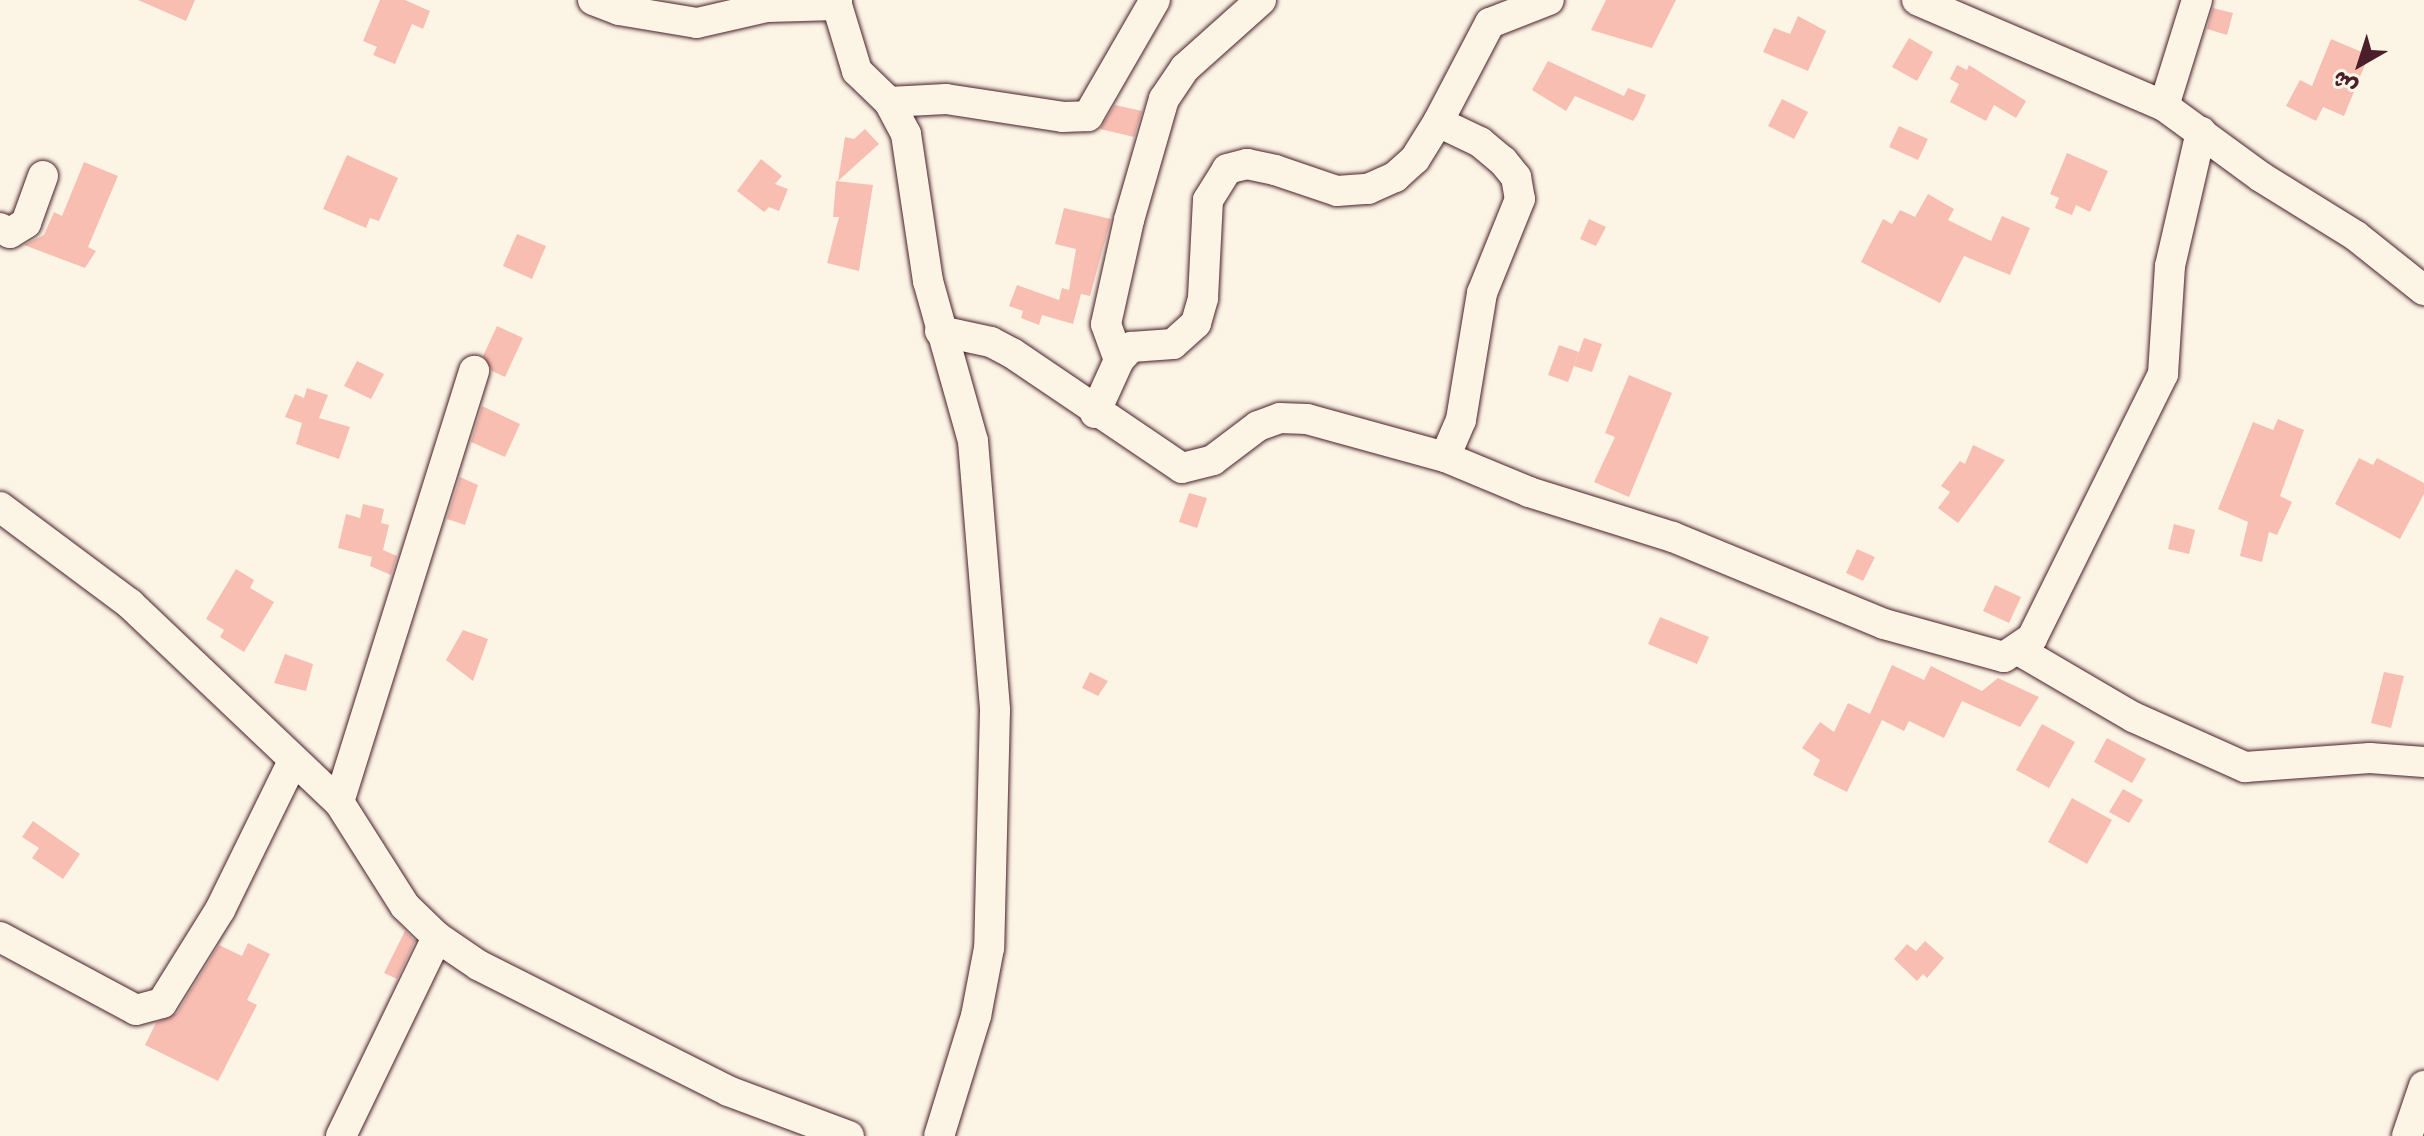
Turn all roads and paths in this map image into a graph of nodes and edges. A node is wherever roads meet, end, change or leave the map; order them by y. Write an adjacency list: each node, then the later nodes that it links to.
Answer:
1 (593, 0): 7 (street)
2 (1155, 0): 8 (street)
3 (1261, 0): 16 (street)
4 (1549, 0): 10 (street)
5 (1917, 0): 9 (street)
6 (2197, 0): 9 (street)
7 (837, 2): 8 (street)
8 (889, 102): 15 (street)
9 (2164, 106): 11 (street)
10 (1438, 122): 16 (street); 19 (street)
11 (2201, 132): 14 (street); 21 (street)
12 (43, 176): 13 (street)
13 (0, 228)
14 (2424, 290)
15 (940, 331): 18 (street); 30 (street)
16 (1119, 360): 18 (street)
17 (474, 371): 24 (street)
18 (1095, 413): 19 (street)
19 (1445, 457): 21 (street)
20 (0, 507): 23 (street)
21 (2020, 651): 22 (street)
22 (2424, 762)
23 (292, 763): 24 (street); 25 (street)
24 (339, 802): 26 (street)
25 (0, 937)
26 (437, 937): 28 (street); 29 (street)
27 (2424, 1086): 31 (street)
28 (341, 1136)
29 (849, 1136)
30 (939, 1136)
31 (2407, 1136)

